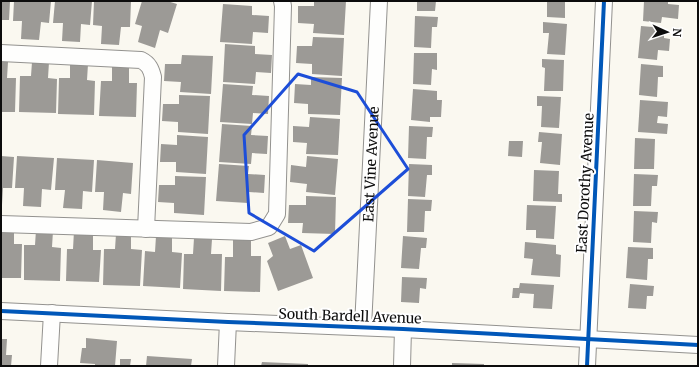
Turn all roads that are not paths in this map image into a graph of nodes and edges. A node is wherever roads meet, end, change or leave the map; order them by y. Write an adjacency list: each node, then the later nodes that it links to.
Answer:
1 (282, 1): 6 (street)
2 (378, 1): 10 (street, East Vine Avenue)
3 (604, 1): 12 (street, East Dorothy Avenue)
4 (1, 54): 6 (street)
5 (1, 224): 6 (street)
6 (146, 229)
7 (1, 311): 8 (street, South Bardell Avenue)
8 (52, 313): 9 (street, South Bardell Avenue); 14 (street)
9 (228, 322): 10 (street, South Bardell Avenue); 15 (street)
10 (363, 328): 11 (street, South Bardell Avenue)
11 (403, 329): 12 (street, South Bardell Avenue); 16 (street, South Bardell Avenue)
12 (588, 338): 13 (street, South Bardell Avenue); 17 (street, East Dorothy Avenue)
13 (698, 344)
14 (49, 366)
15 (226, 366)
16 (402, 366)
17 (587, 366)

